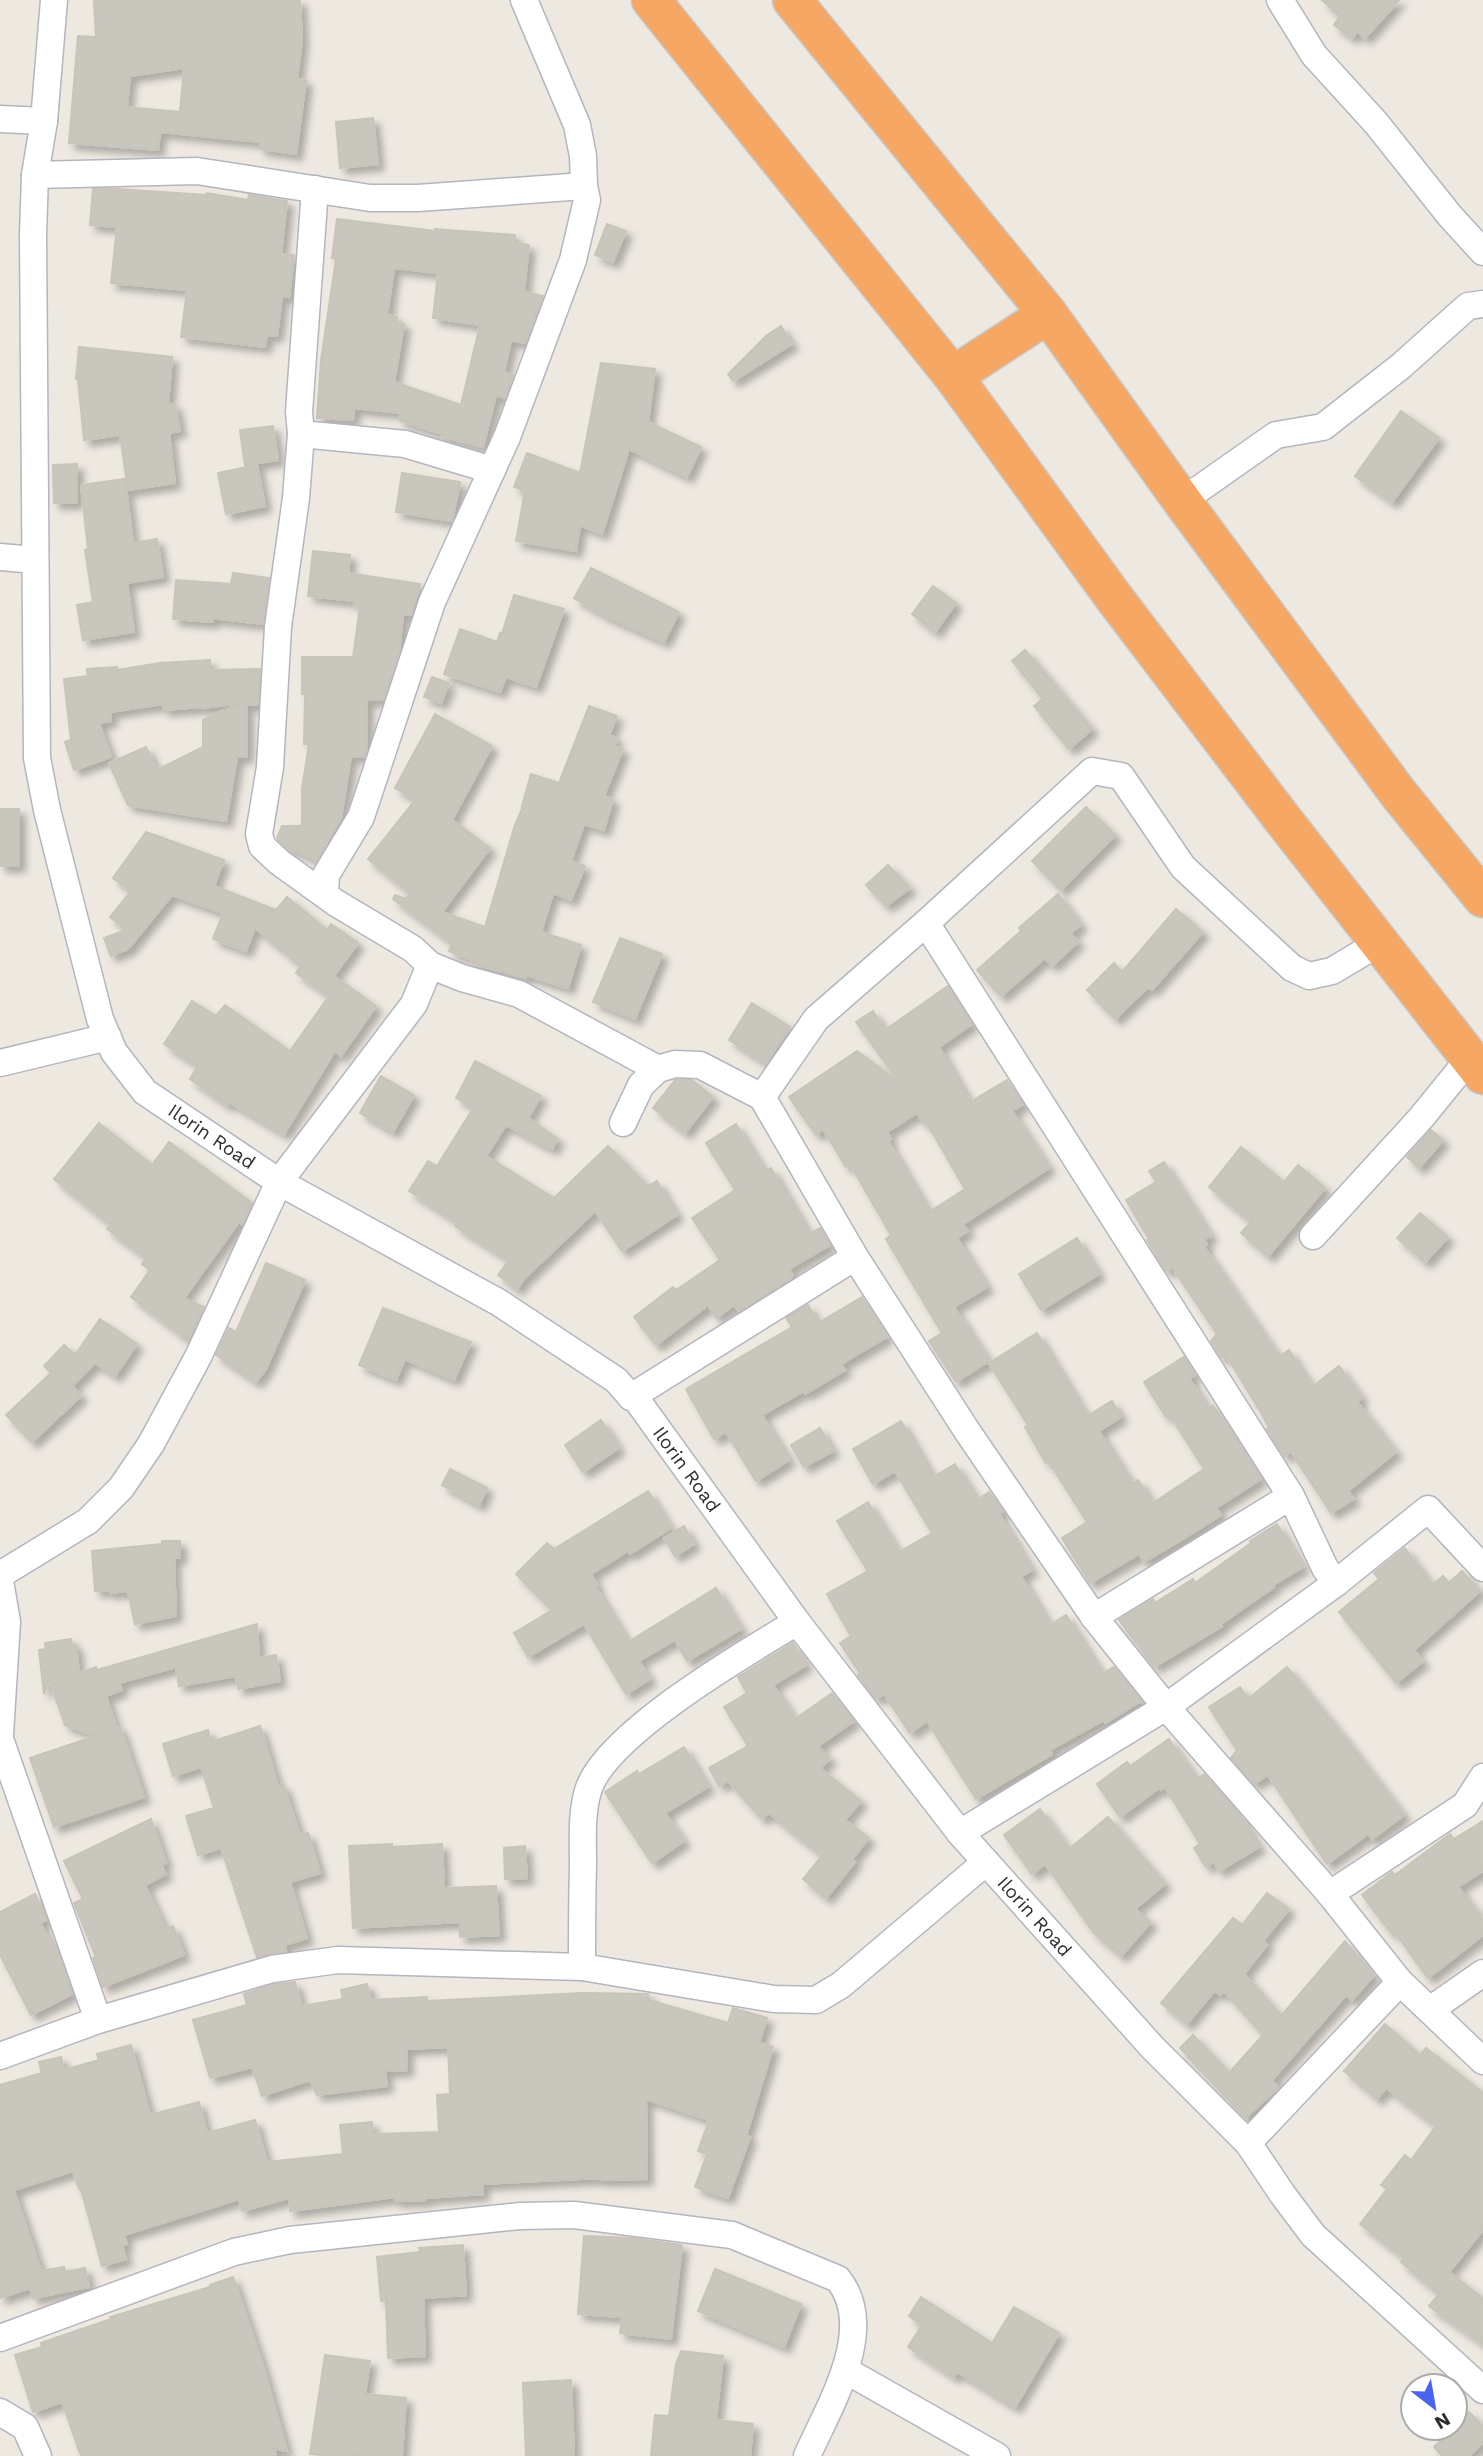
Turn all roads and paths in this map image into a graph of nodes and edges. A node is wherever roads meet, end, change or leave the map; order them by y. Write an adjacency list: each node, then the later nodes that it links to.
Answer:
1 (54, 0): 7 (street, Ilorin Road)
2 (523, 0): 9 (street)
3 (651, 0): 14 (highway)
4 (792, 0): 13 (highway)
5 (1280, 0): 11 (street)
6 (0, 119): 7 (street)
7 (44, 121): 8 (street, Ilorin Road)
8 (35, 175): 10 (street); 19 (street, Ilorin Road)
9 (584, 186): 10 (street); 16 (street)
10 (315, 189): 15 (street)
11 (1483, 253)
12 (1483, 304): 17 (street)
13 (1048, 314): 14 (highway); 17 (highway)
14 (953, 376): 23 (highway)
15 (301, 434): 16 (street); 20 (street)
16 (492, 470): 20 (street)
17 (1182, 501): 21 (highway)
18 (0, 557): 19 (street)
19 (35, 560): 25 (street, Ilorin Road)
20 (325, 894): 24 (street)
21 (1483, 898)
22 (926, 923): 23 (street); 29 (street); 35 (street)
23 (1379, 943): 27 (highway)
24 (430, 965): 28 (street); 31 (street)
25 (108, 1037): 26 (street); 31 (street, Ilorin Road)
26 (0, 1063)
27 (1476, 1067): 32 (street)
28 (658, 1069): 29 (street); 30 (street)
29 (762, 1097): 33 (street)
30 (623, 1123)
31 (279, 1182): 34 (street, Ilorin Road); 37 (street)
32 (1313, 1236)
33 (855, 1257): 34 (street); 40 (street)
34 (631, 1397): 41 (street, Ilorin Road)
35 (1291, 1496): 39 (street); 40 (street)
36 (1483, 1568): 39 (street)
37 (0, 1575)
38 (0, 1581): 43 (street)
39 (1336, 1583): 42 (street)
40 (1094, 1617): 42 (street)
41 (797, 1622): 46 (street, Ilorin Road); 49 (street)
42 (1166, 1707): 46 (street); 48 (street)
43 (0, 1734)
44 (0, 1739): 53 (street)
45 (1483, 1777): 48 (street)
46 (960, 1833): 47 (street, Ilorin Road)
47 (986, 1862): 49 (street); 56 (street, Ilorin Road)
48 (1330, 1894): 51 (street)
49 (582, 1967): 53 (street)
50 (1483, 1973): 52 (street)
51 (1400, 1982): 52 (street); 56 (street)
52 (1430, 2010): 55 (street)
53 (98, 2020): 54 (street)
54 (0, 2056)
55 (1483, 2061)
56 (1248, 2143): 59 (street, Ilorin Road)
57 (0, 2338): 58 (street)
58 (845, 2370): 62 (street); 63 (street)
59 (1483, 2390)
60 (0, 2412): 61 (street)
61 (38, 2456)
62 (807, 2456)
63 (997, 2456)

